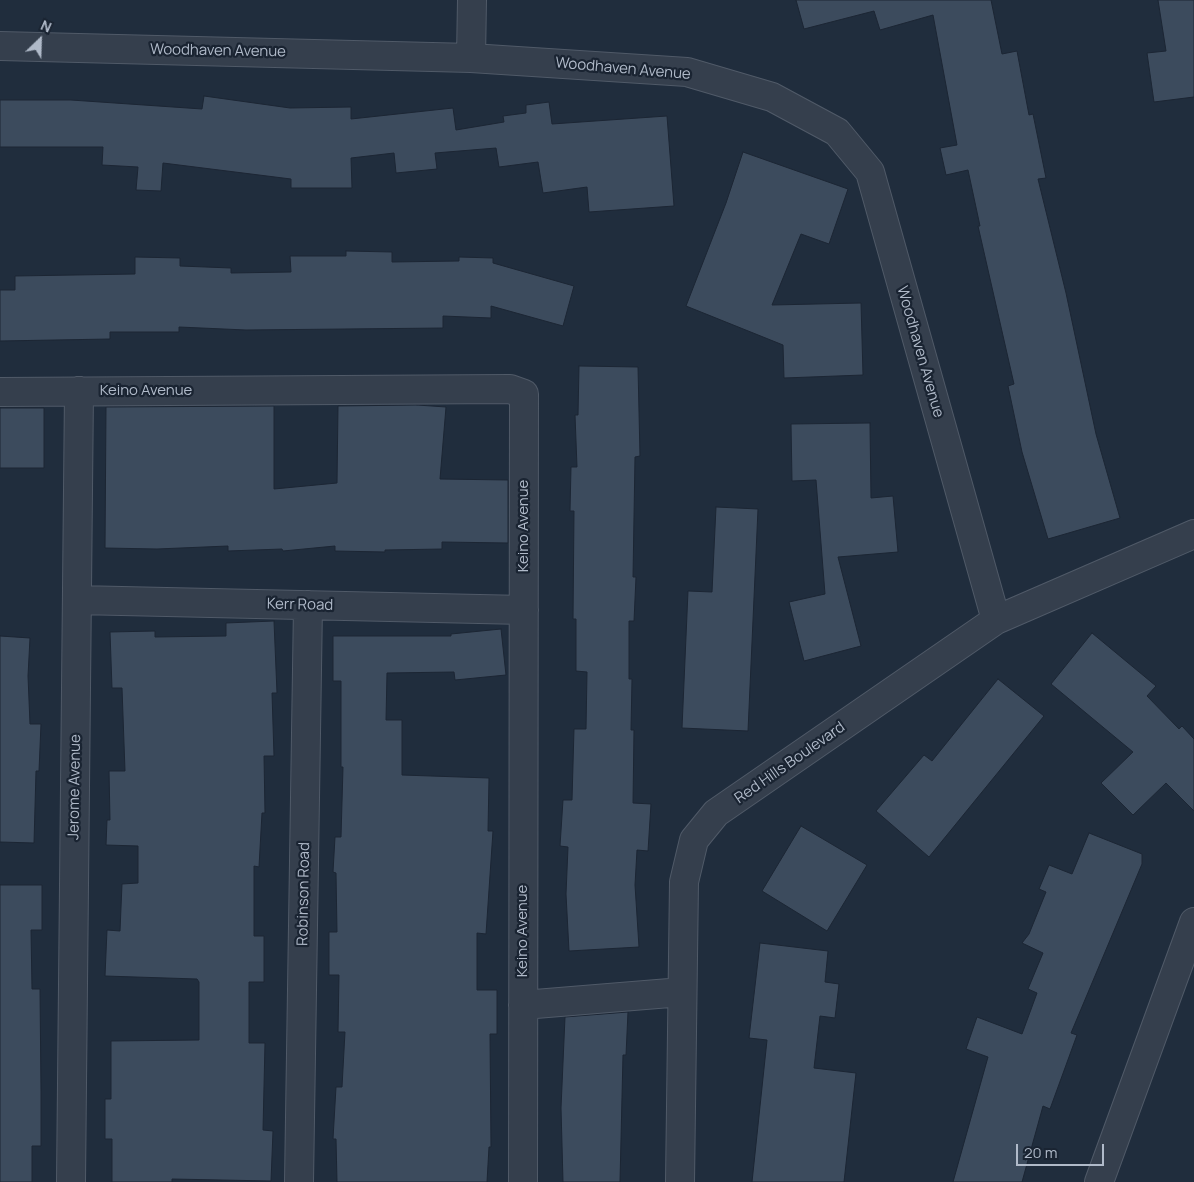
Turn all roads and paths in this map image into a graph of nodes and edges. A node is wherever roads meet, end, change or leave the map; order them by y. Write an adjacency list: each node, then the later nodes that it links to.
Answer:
1 (472, 0): 3 (street)
2 (0, 46): 3 (street, Woodhaven Avenue)
3 (471, 58): 10 (street, Woodhaven Avenue)
4 (79, 391): 5 (street, Keino Avenue); 7 (street, Jerome Avenue); 9 (street, Keino Avenue)
5 (0, 392)
6 (1194, 534): 10 (street, Red Hills Boulevard)
7 (77, 600): 8 (street, Kerr Road); 14 (street, Jerome Avenue)
8 (308, 605): 9 (street, Kerr Road); 15 (street, Robinson Road)
9 (524, 610): 13 (street, Keino Avenue)
10 (996, 620): 12 (street, Red Hills Boulevard)
11 (1194, 922): 18 (street)
12 (682, 992): 13 (street); 17 (street, Red Hills Boulevard)
13 (523, 1005): 16 (street, Keino Avenue)
14 (71, 1182)
15 (299, 1182)
16 (523, 1182)
17 (680, 1182)
18 (1099, 1182)

